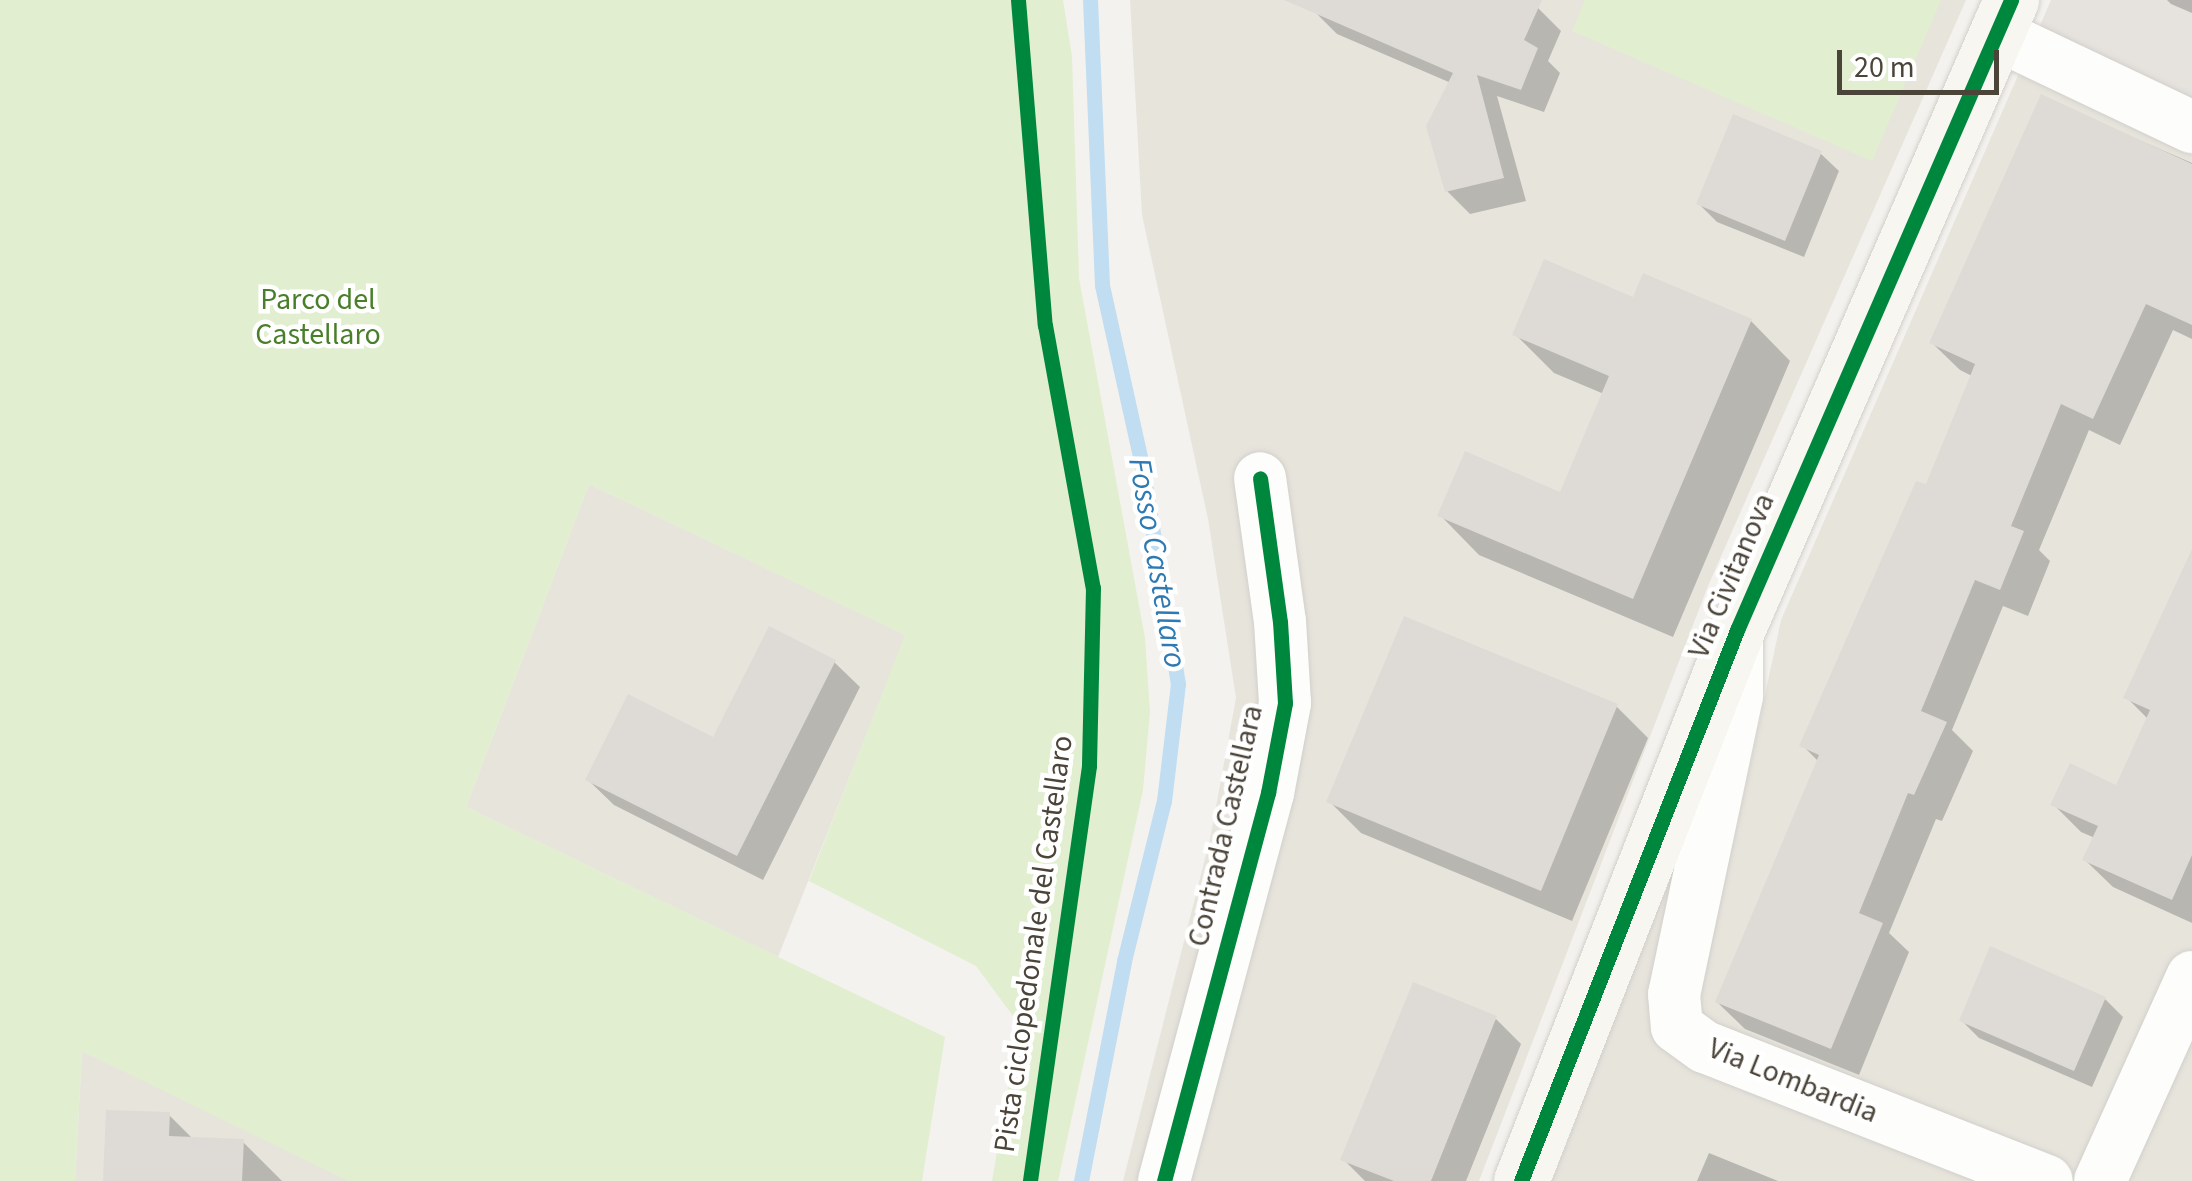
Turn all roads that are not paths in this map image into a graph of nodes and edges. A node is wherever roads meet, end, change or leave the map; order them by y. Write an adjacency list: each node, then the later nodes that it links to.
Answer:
1 (2003, 17): 2 (street); 4 (street, Via Civitanova)
2 (2192, 127)
3 (1260, 478): 6 (street, Contrada Castellara)
4 (1690, 812): 7 (street, Via Civitanova); 8 (street, Via Lombardia)
5 (2192, 977): 9 (street)
6 (1164, 1181)
7 (1522, 1181)
8 (2047, 1181)
9 (2100, 1181)

